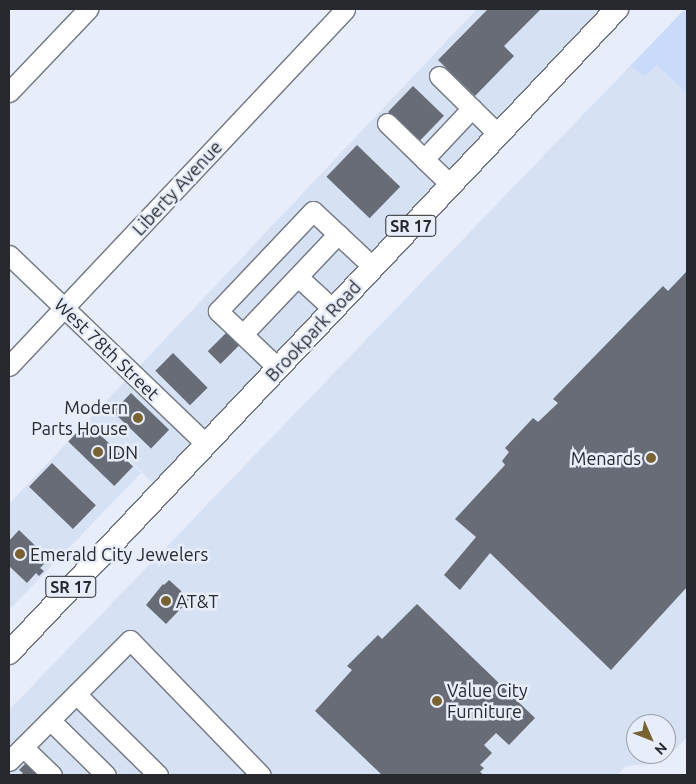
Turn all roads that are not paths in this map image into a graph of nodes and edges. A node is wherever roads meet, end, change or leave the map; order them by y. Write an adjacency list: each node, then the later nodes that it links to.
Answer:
1 (88, 9): 5 (street)
2 (345, 9): 15 (street, Liberty Avenue)
3 (617, 9): 8 (main road, Brookpark Road / SR 17)
4 (439, 76): 6 (street)
5 (9, 92)
6 (472, 108): 8 (street); 9 (street)
7 (387, 123): 9 (street)
8 (498, 134): 10 (main road, Brookpark Road / SR 17)
9 (424, 159): 10 (street)
10 (451, 184): 13 (main road, Brookpark Road / SR 17)
11 (338, 234): 13 (street); 14 (street); 17 (street)
12 (9, 255): 15 (street, West 78th Street)
13 (373, 267): 16 (main road, Brookpark Road / SR 17)
14 (298, 277): 16 (street); 17 (street)
15 (64, 307): 18 (street, Liberty Avenue); 20 (street, West 78th Street)
16 (333, 309): 19 (main road, Brookpark Road / SR 17)
17 (243, 334): 19 (street)
18 (9, 366)
19 (278, 368): 20 (main road, Brookpark Road / SR 17)
20 (206, 444): 21 (main road, Brookpark Road / SR 17)
21 (9, 653)
22 (76, 694): 23 (street); 28 (street); 29 (street)
23 (50, 720): 24 (street); 27 (street)
24 (23, 747): 25 (street); 26 (street)
25 (9, 761)
26 (52, 775)
27 (106, 775)
28 (158, 775)
29 (261, 775)

